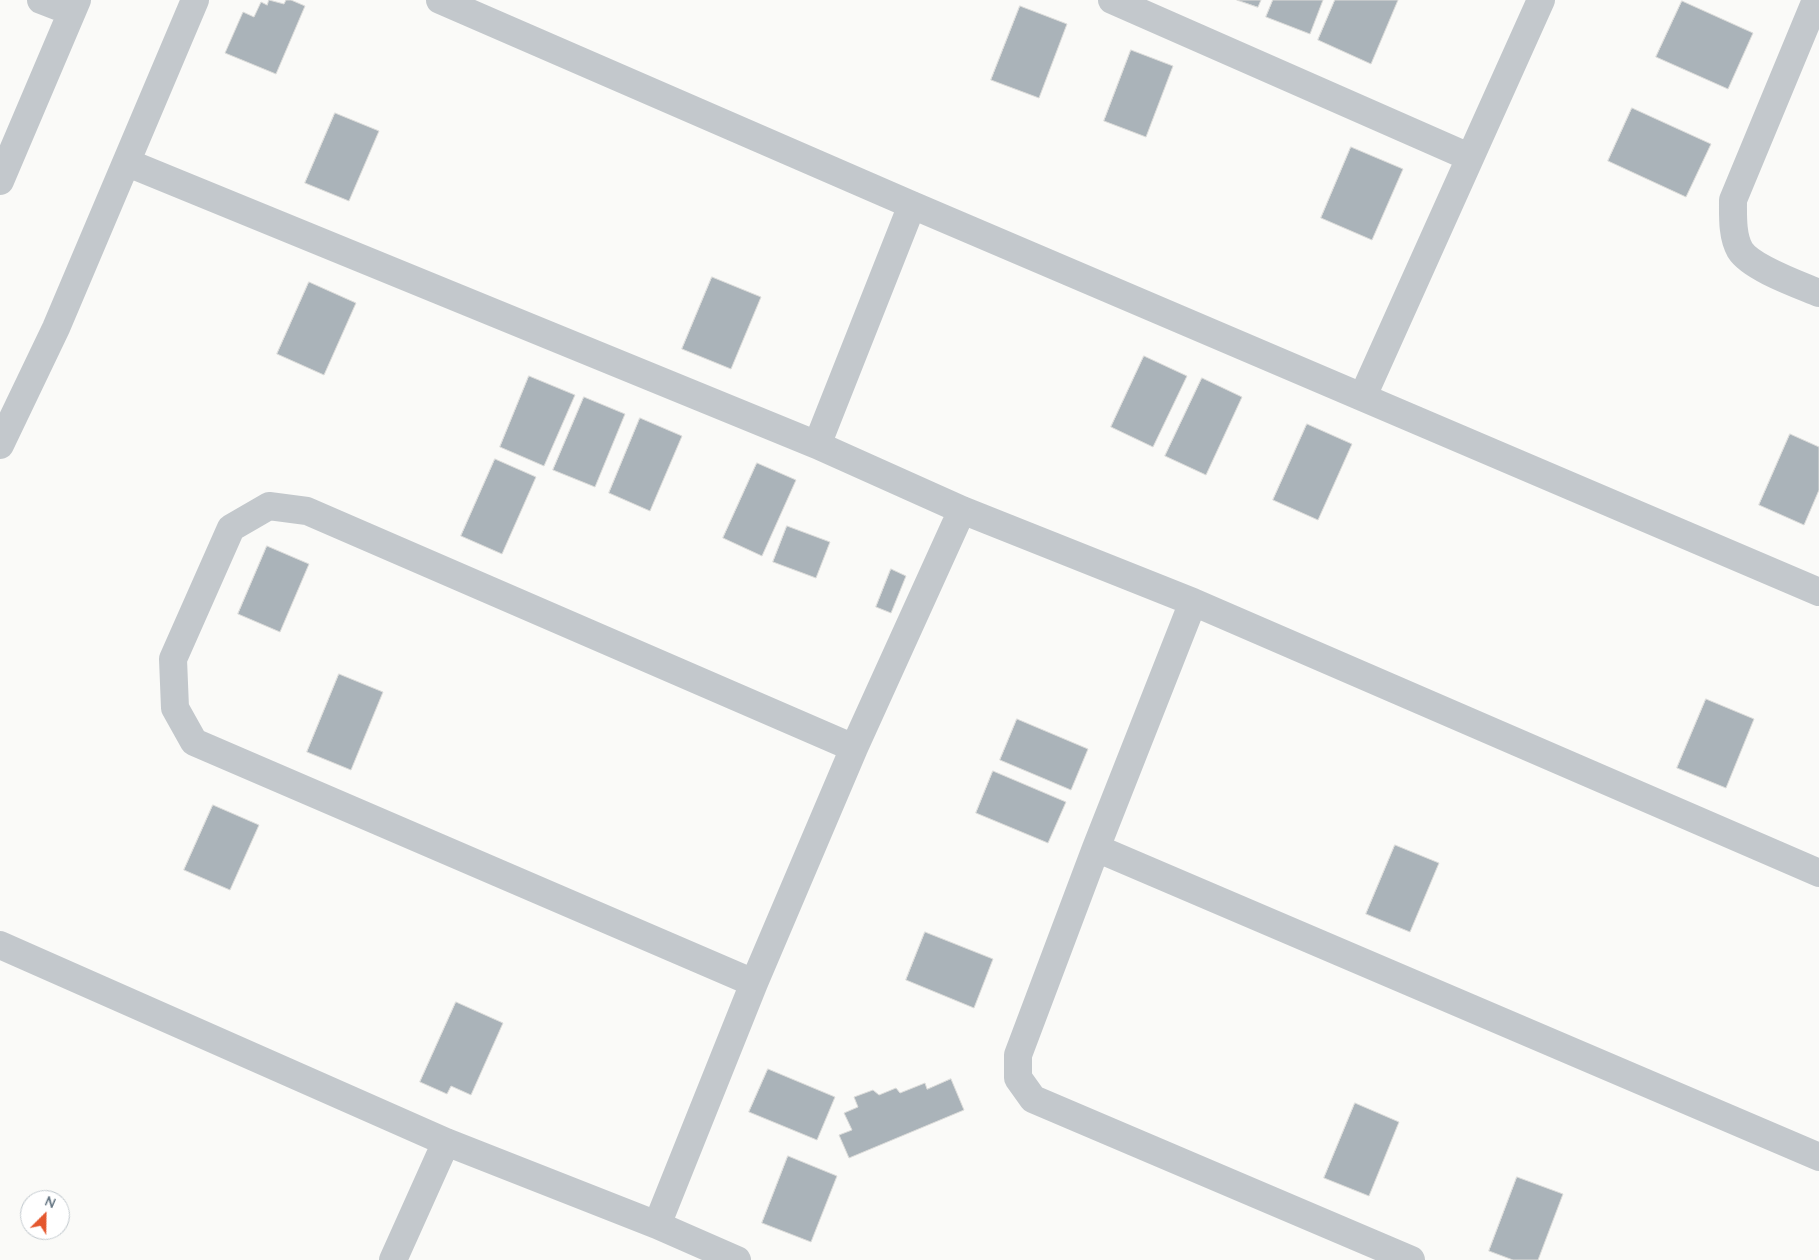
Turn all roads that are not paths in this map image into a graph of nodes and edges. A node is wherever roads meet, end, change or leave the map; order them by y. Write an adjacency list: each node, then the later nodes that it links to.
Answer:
1 (41, 0): 7 (street)
2 (195, 0): 10 (street)
3 (440, 0): 8 (street)
4 (1112, 0): 9 (street)
5 (1541, 0): 9 (street)
6 (1808, 2): 13 (street)
7 (75, 6): 11 (street)
8 (492, 11): 12 (street)
9 (1469, 157): 14 (street)
10 (128, 163): 15 (street); 16 (street)
11 (0, 181)
12 (912, 205): 14 (street); 15 (street)
13 (1819, 294)
14 (1363, 396): 18 (street)
15 (817, 445): 17 (street)
16 (0, 446)
17 (962, 510): 19 (street); 20 (street)
18 (1819, 592)
19 (1193, 602): 21 (street); 22 (street)
20 (854, 748): 24 (street); 24 (street)
21 (1096, 848): 26 (street); 30 (street)
22 (1819, 873)
23 (0, 945): 25 (street)
24 (754, 983): 27 (street)
25 (446, 1142): 27 (street); 28 (street)
26 (1819, 1157)
27 (657, 1225): 29 (street)
28 (393, 1260)
29 (737, 1260)
30 (1411, 1260)

